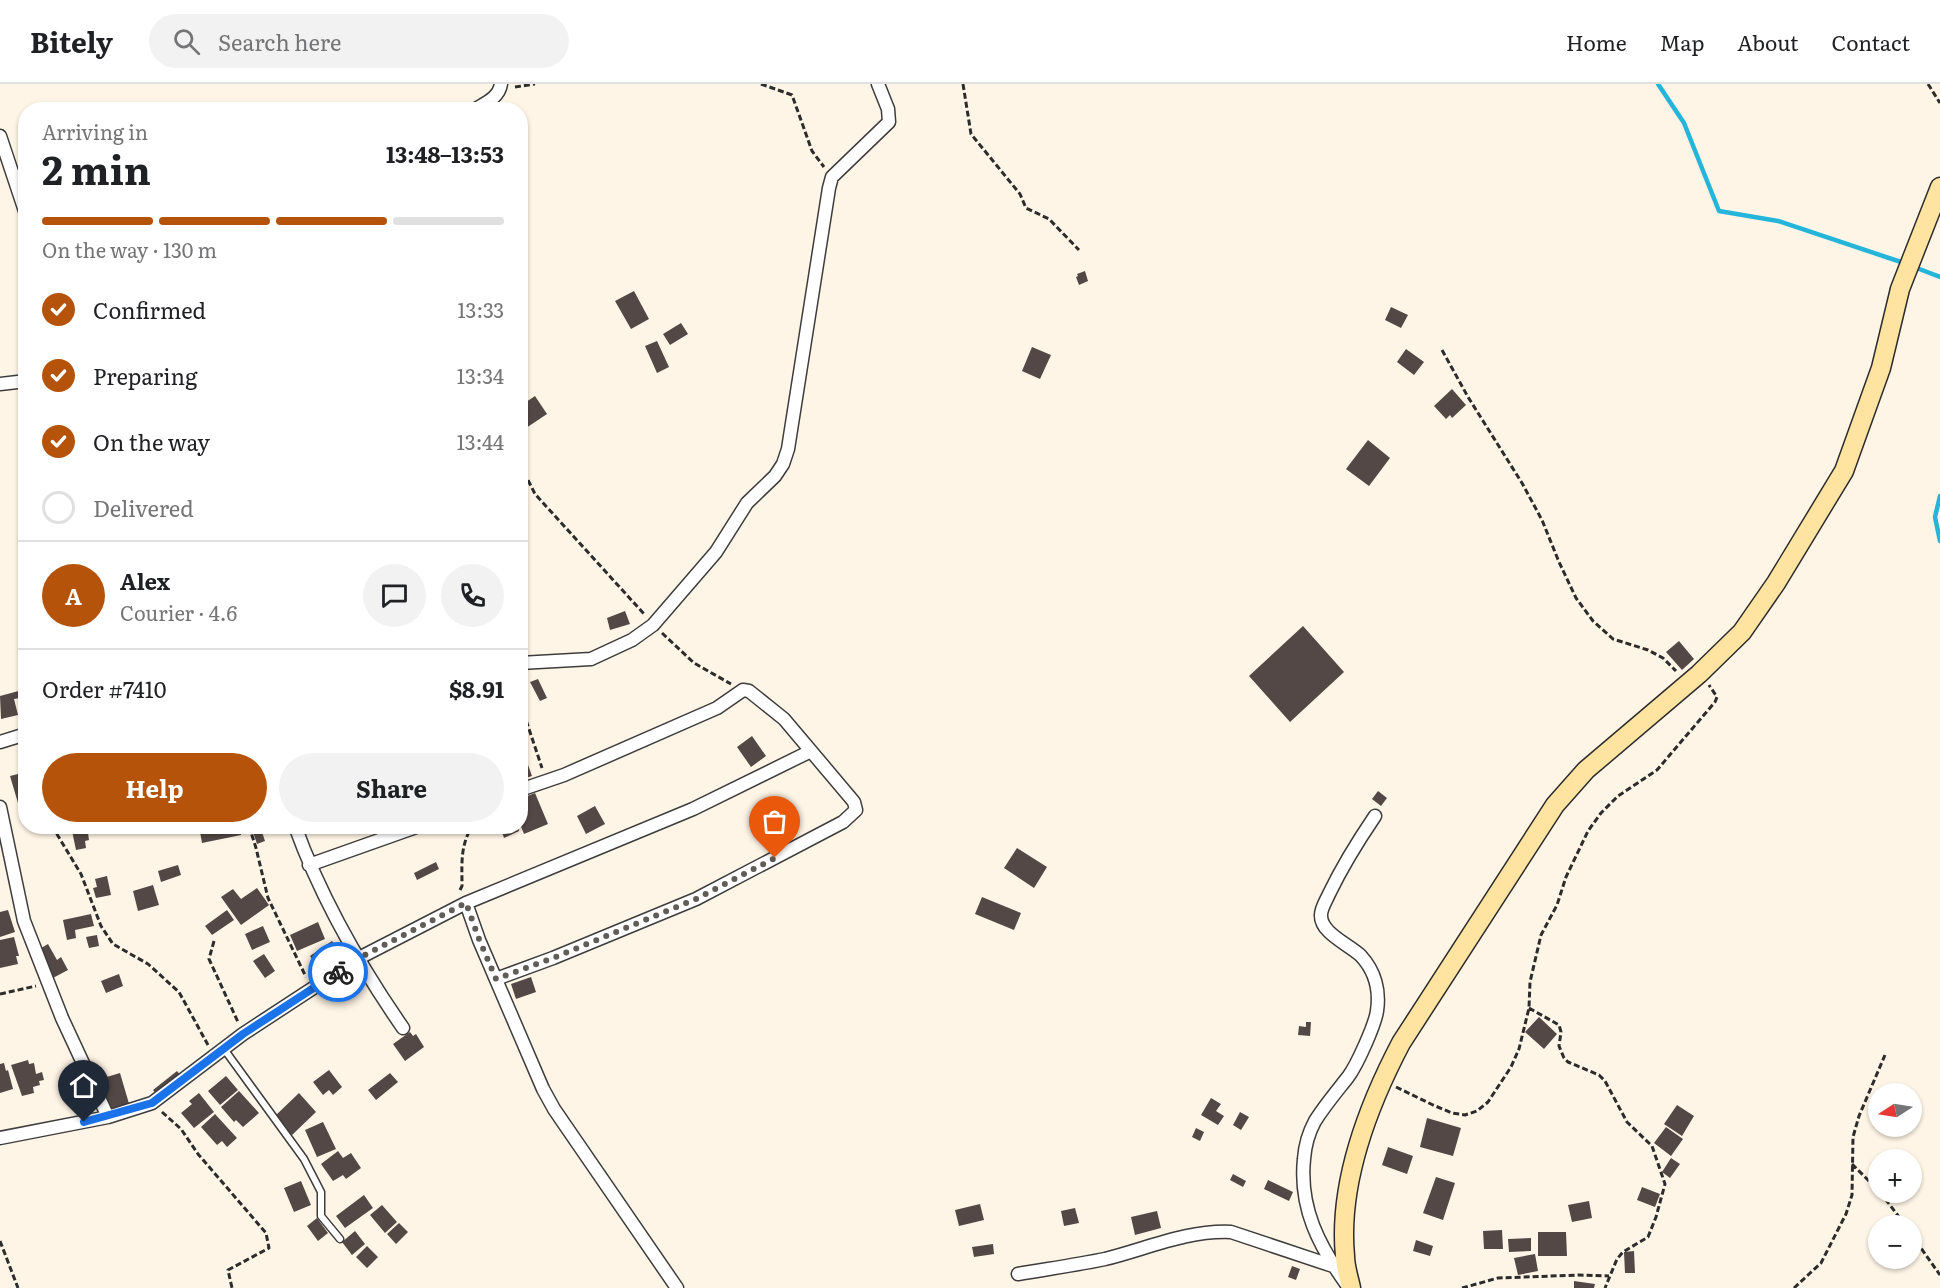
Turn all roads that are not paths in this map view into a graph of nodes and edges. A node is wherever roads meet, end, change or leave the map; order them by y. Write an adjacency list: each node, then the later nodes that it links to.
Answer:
1 (878, 84): 9 (street)
2 (501, 86): 3 (street)
3 (487, 102)
4 (0, 136): 6 (street)
5 (1940, 187): 30 (street)
6 (18, 190)
7 (18, 382): 8 (street)
8 (0, 384)
9 (528, 663)
10 (18, 736): 11 (street)
11 (0, 742)
12 (811, 751): 13 (street); 19 (street); 21 (street)
13 (528, 787)
14 (0, 807): 24 (street)
15 (1375, 816): 27 (street)
16 (298, 834): 18 (street)
17 (397, 834): 18 (street)
18 (309, 866): 20 (street)
19 (466, 903): 20 (street); 21 (street)
20 (359, 958): 22 (street); 23 (street)
21 (496, 979): 29 (street)
22 (404, 1028)
23 (218, 1053): 24 (street); 26 (lane)
24 (108, 1117): 25 (street)
25 (0, 1138)
26 (340, 1239)
27 (1333, 1266): 28 (street); 30 (street)
28 (1018, 1274)
29 (677, 1288)
30 (1350, 1288)

